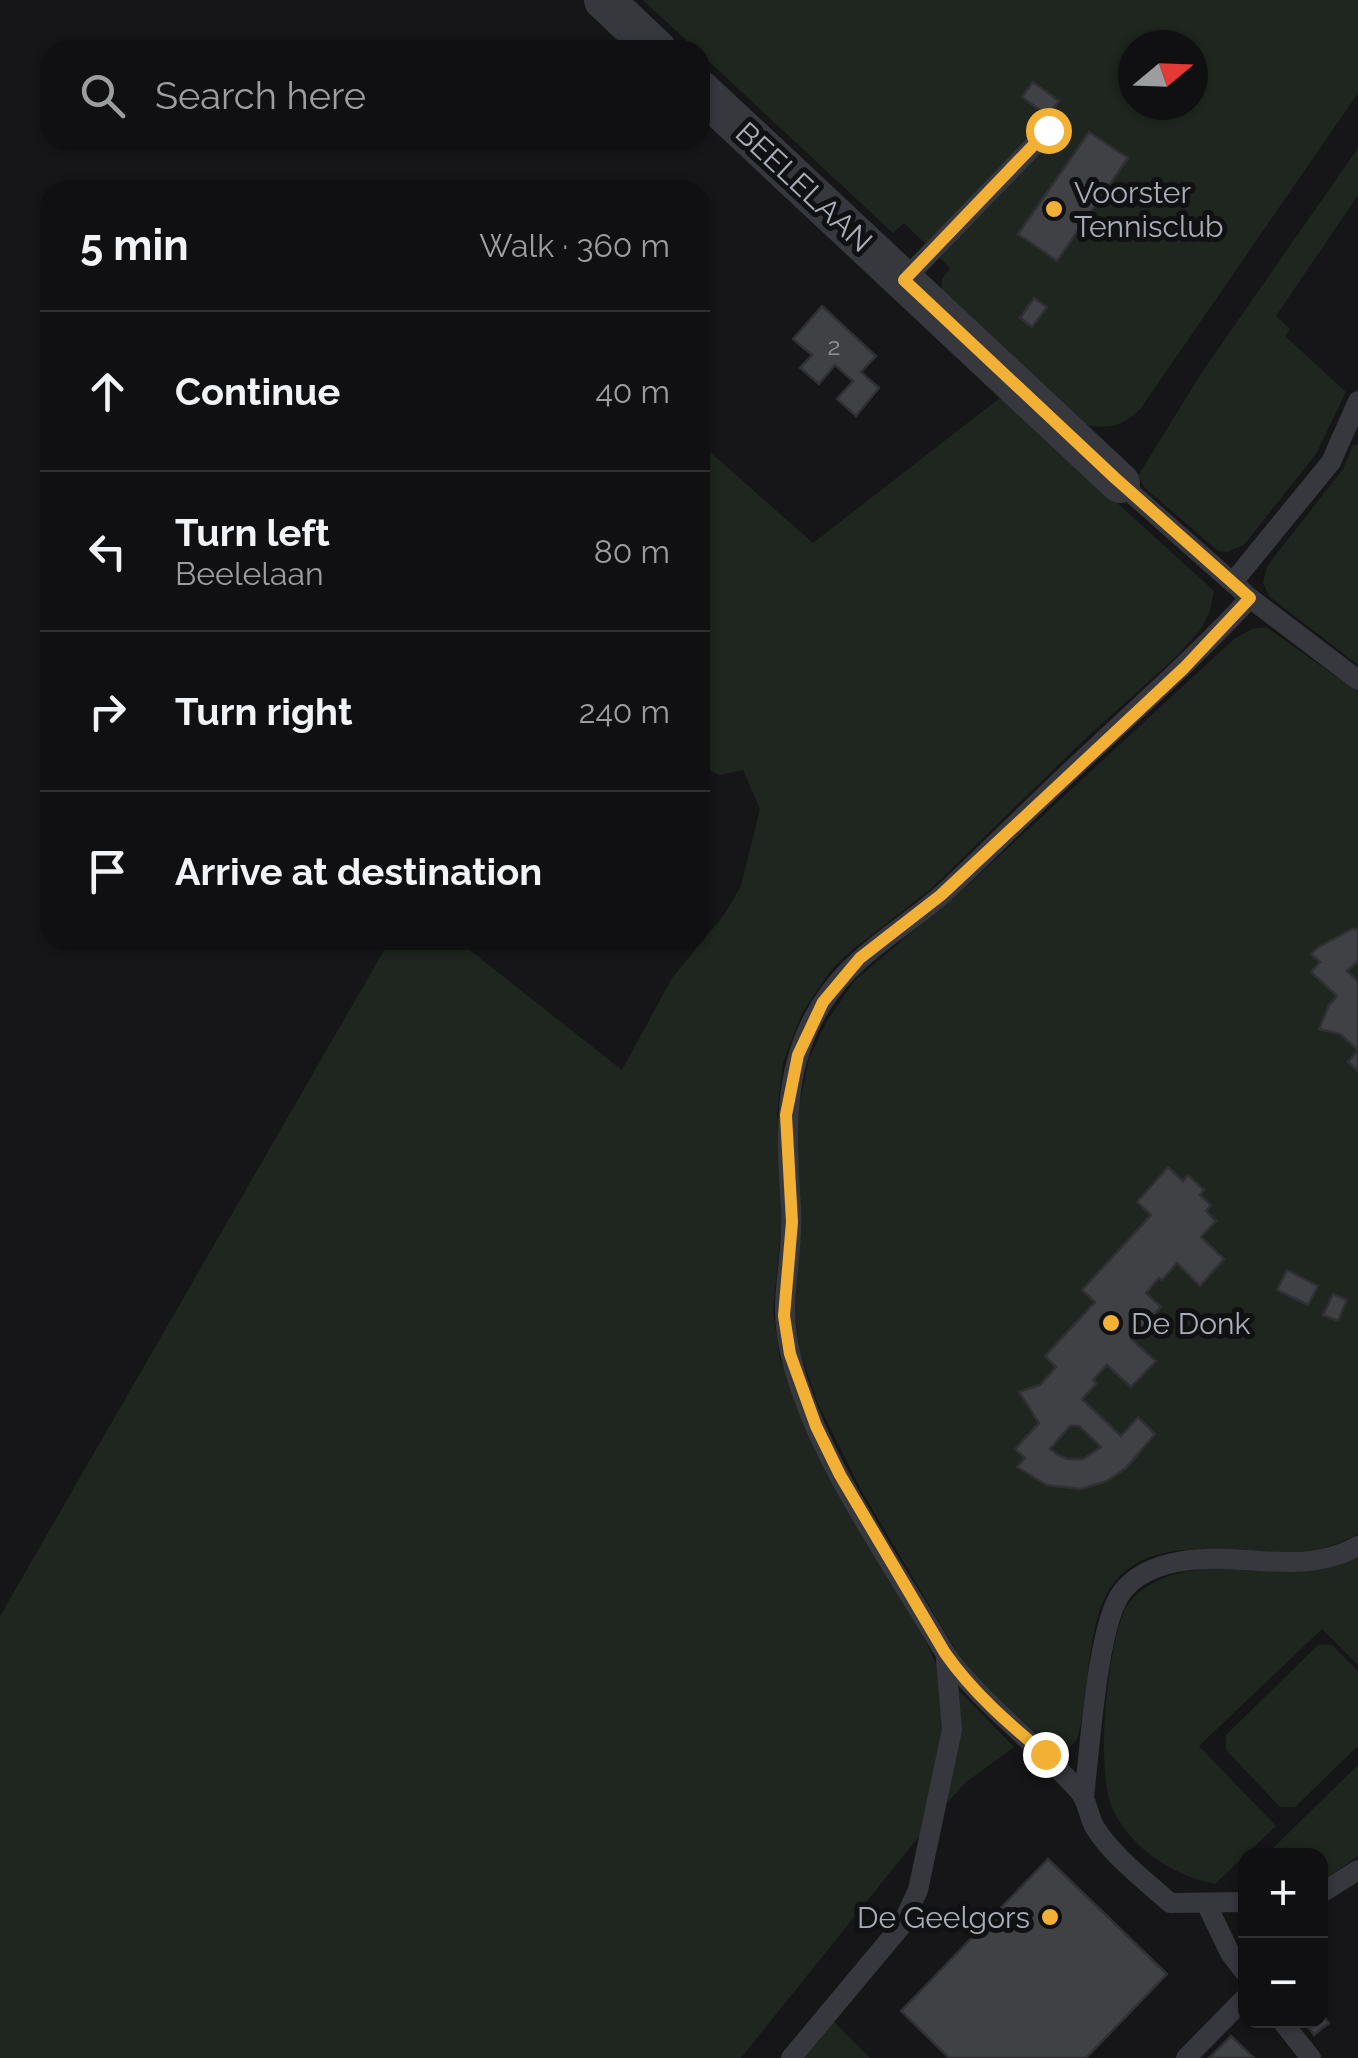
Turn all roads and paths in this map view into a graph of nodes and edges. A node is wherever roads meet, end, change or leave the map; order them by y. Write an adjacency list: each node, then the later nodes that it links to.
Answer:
1 (604, 0): 2 (street)
2 (646, 40)
3 (710, 99): 5 (street, BEELELAAN)
4 (1048, 130): 5 (lane)
5 (904, 280): 7 (street, BEELELAAN)
6 (1358, 401): 8 (lane)
7 (1120, 483): 8 (lane, BEELELAAN)
8 (1233, 582): 9 (lane, BEELELAAN)
9 (1250, 598): 10 (lane, BEELELAAN); 12 (lane)
10 (1358, 680)
11 (1358, 1546): 13 (lane)
12 (945, 1653): 13 (lane); 21 (lane)
13 (1084, 1796): 17 (lane)
14 (1358, 1870): 15 (lane)
15 (1328, 1889)
16 (1238, 1902): 17 (lane)
17 (1206, 1903): 18 (lane)
18 (1238, 1964)
19 (1238, 2005): 22 (lane)
20 (1287, 2028): 23 (lane)
21 (791, 2058)
22 (1186, 2058)
23 (1311, 2058)

